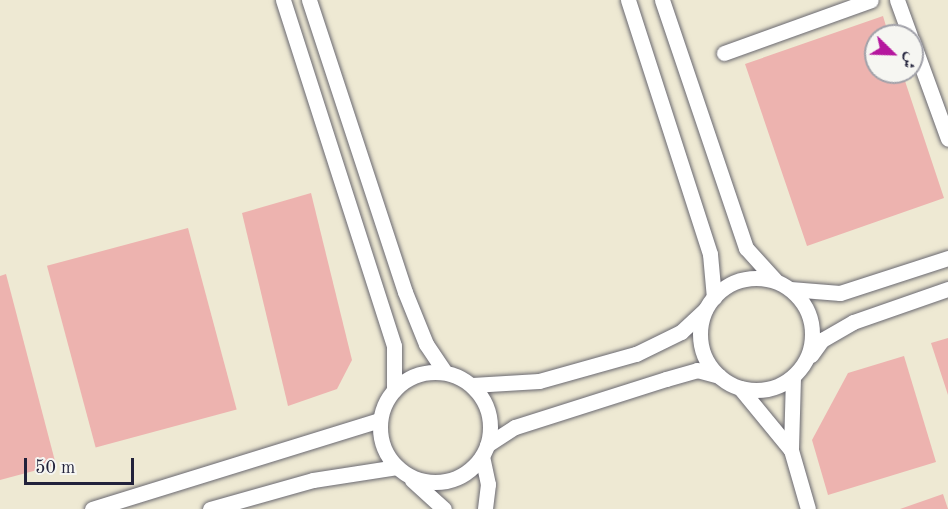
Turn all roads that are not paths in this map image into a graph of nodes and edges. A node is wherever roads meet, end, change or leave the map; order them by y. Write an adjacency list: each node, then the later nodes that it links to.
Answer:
1 (283, 0): 21 (street)
2 (309, 0): 16 (street)
3 (628, 0): 14 (street)
4 (662, 0): 12 (street)
5 (871, 0): 8 (street)
6 (897, 0): 7 (street)
7 (906, 24)
8 (724, 53)
9 (924, 73): 10 (street)
10 (948, 139)
11 (948, 258): 12 (street)
12 (784, 286): 14 (street); 15 (street)
13 (948, 290): 15 (street)
14 (710, 303): 17 (street); 19 (street)
15 (805, 362): 18 (street)
16 (445, 372): 19 (street); 21 (street)
17 (718, 376): 20 (street); 24 (street)
18 (793, 377): 20 (street); 23 (street)
19 (472, 386): 24 (street)
20 (740, 388): 23 (street)
21 (394, 390): 22 (street)
22 (380, 420): 25 (street); 26 (street)
23 (791, 450): 30 (street)
24 (485, 451): 25 (street); 29 (street)
25 (401, 470): 27 (street); 28 (street)
26 (92, 509)
27 (210, 509)
28 (444, 509)
29 (485, 509)
30 (808, 509)

